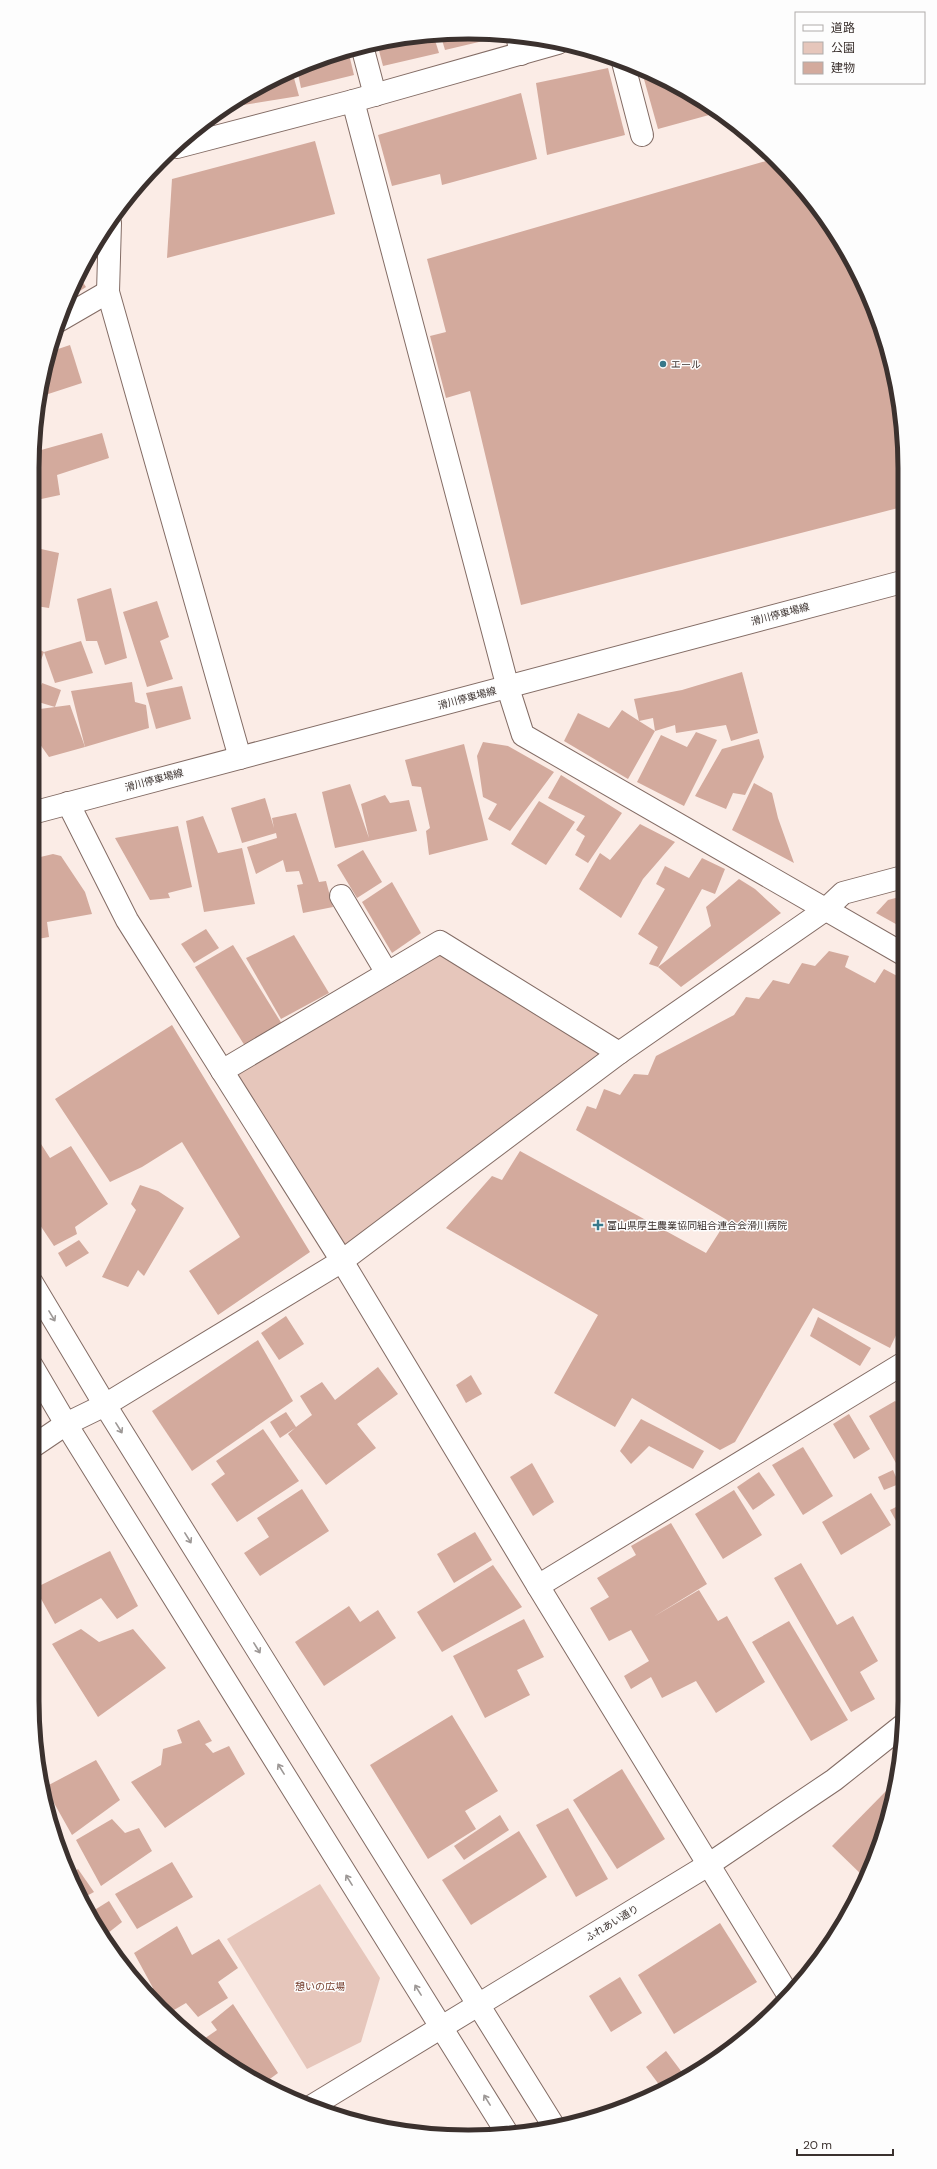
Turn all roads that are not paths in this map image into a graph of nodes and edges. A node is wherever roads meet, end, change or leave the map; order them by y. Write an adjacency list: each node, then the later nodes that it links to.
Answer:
1 (533, 44): 2 (street)
2 (519, 45): 5 (street)
3 (364, 52): 5 (street)
4 (625, 69): 7 (street)
5 (375, 95): 6 (street)
6 (353, 101): 8 (street); 13 (street)
7 (642, 135)
8 (187, 144)
9 (110, 232): 10 (street)
10 (108, 292): 11 (street); 14 (street)
11 (68, 315)
12 (898, 583): 13 (street, 滑川停車場線)
13 (508, 688): 14 (street, 滑川停車場線); 19 (street)
14 (240, 758): 15 (street, 滑川停車場線)
15 (68, 802): 16 (street, 滑川停車場線); 23 (street)
16 (39, 811)
17 (898, 878): 19 (street)
18 (340, 896): 21 (street)
19 (825, 910): 20 (street); 22 (street)
20 (898, 951)
21 (387, 973): 22 (street); 23 (street)
22 (619, 1053): 24 (street)
23 (222, 1071): 24 (street)
24 (342, 1261): 28 (street); 31 (street)
25 (39, 1295): 28 (street, one-way to 28)
26 (898, 1366): 31 (street)
27 (39, 1378): 29 (street)
28 (105, 1405): 29 (street); 35 (street, one-way to 35)
29 (66, 1424): 30 (street); 36 (street, one-way to 29)
30 (39, 1442)
31 (538, 1586): 33 (street)
32 (897, 1730): 33 (street, ふれあい通り)
33 (708, 1865): 34 (street); 35 (street, ふれあい通り)
34 (785, 1990)
35 (480, 2005): 36 (street, ふれあい通り); 38 (street)
36 (442, 2028): 37 (street, ふれあい通り); 39 (street, one-way to 36)
37 (318, 2102)
38 (551, 2122)
39 (505, 2128)

